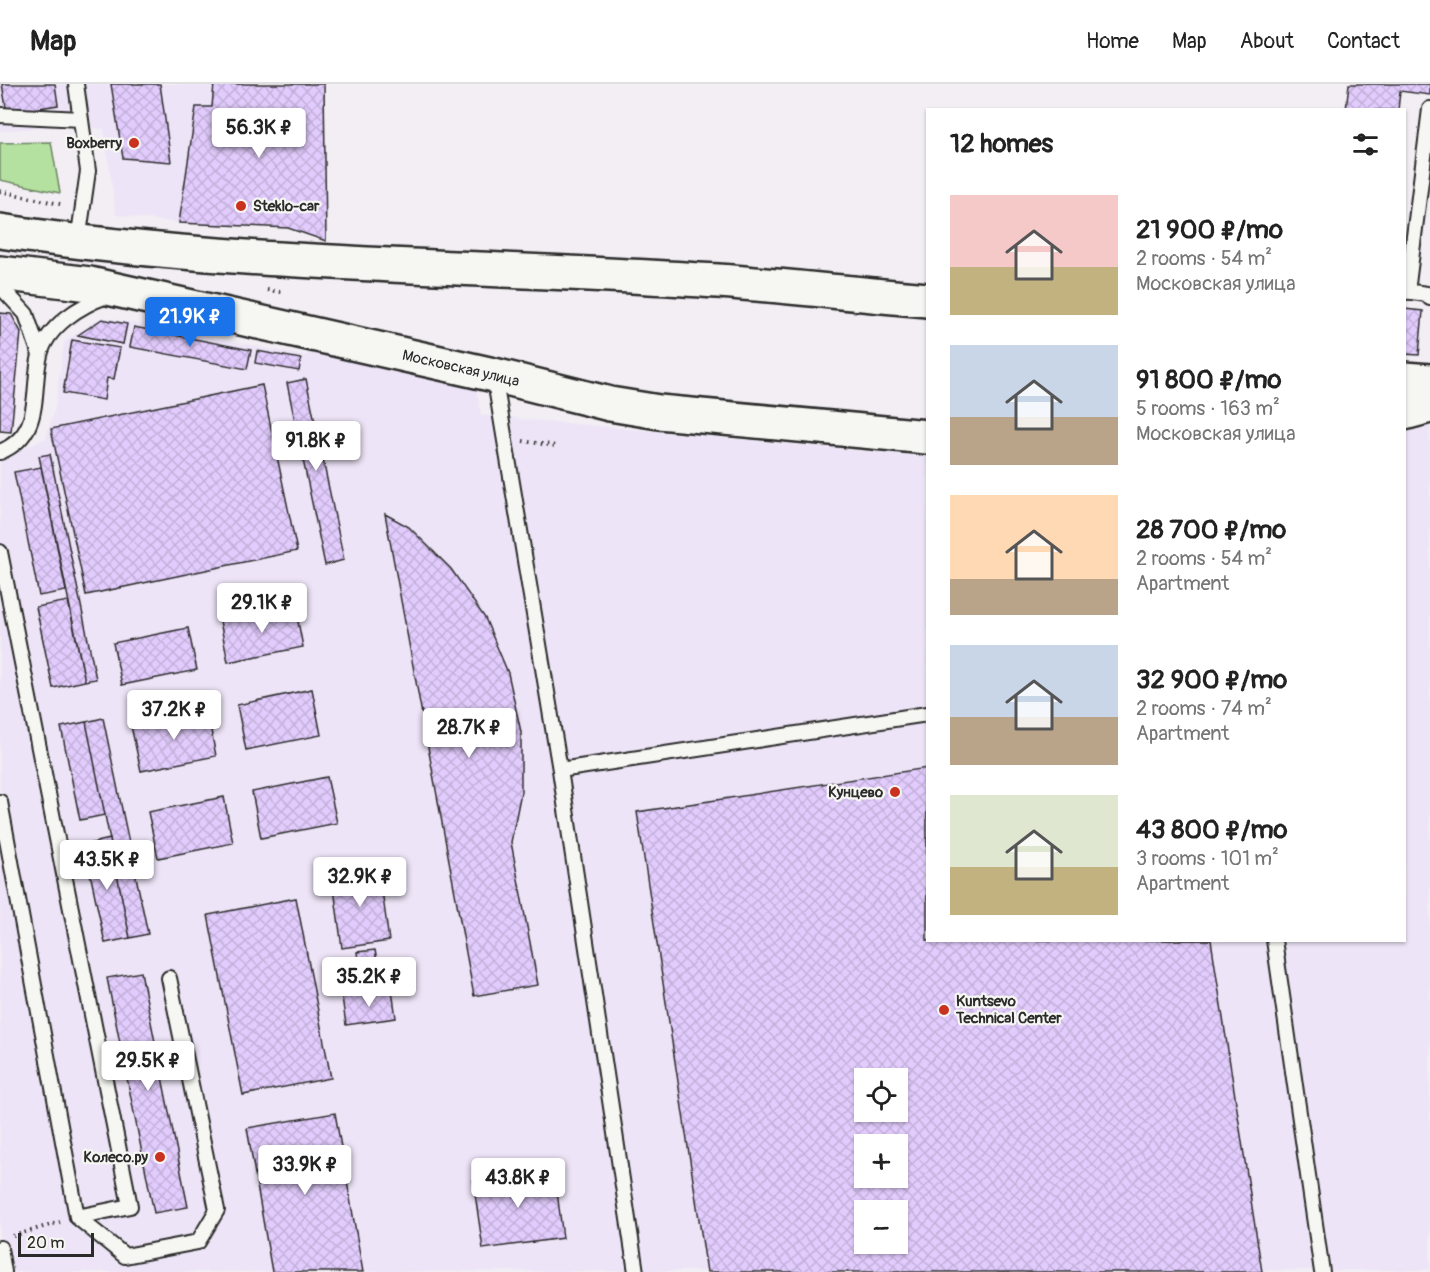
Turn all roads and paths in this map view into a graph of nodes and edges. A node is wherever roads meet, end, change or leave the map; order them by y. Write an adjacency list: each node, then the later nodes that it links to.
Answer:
1 (76, 84): 4 (lane)
2 (1430, 109): 8 (lane)
3 (0, 115): 4 (lane)
4 (81, 119): 6 (lane)
5 (0, 231): 6 (street)
6 (78, 241): 13 (street)
7 (0, 273): 11 (street, Московская улица)
8 (1406, 284)
9 (0, 286): 14 (lane)
10 (1406, 291): 12 (lane)
11 (127, 292): 14 (lane); 15 (street, Московская улица)
12 (1430, 298)
13 (926, 300)
14 (40, 355): 23 (lane)
15 (494, 375): 20 (street, Московская улица); 21 (lane)
16 (1406, 379): 17 (street)
17 (1430, 381)
18 (1430, 406): 19 (street)
19 (1406, 412)
20 (926, 437)
21 (505, 438): 22 (path); 26 (lane)
22 (556, 446)
23 (0, 452)
24 (0, 552): 30 (lane)
25 (926, 714): 26 (lane)
26 (560, 770): 33 (lane)
27 (0, 802): 30 (lane)
28 (1274, 942): 34 (lane)
29 (169, 978): 30 (lane)
30 (77, 1217): 31 (path)
31 (4, 1243): 32 (lane)
32 (4, 1272)
33 (636, 1272)
34 (1322, 1272)

